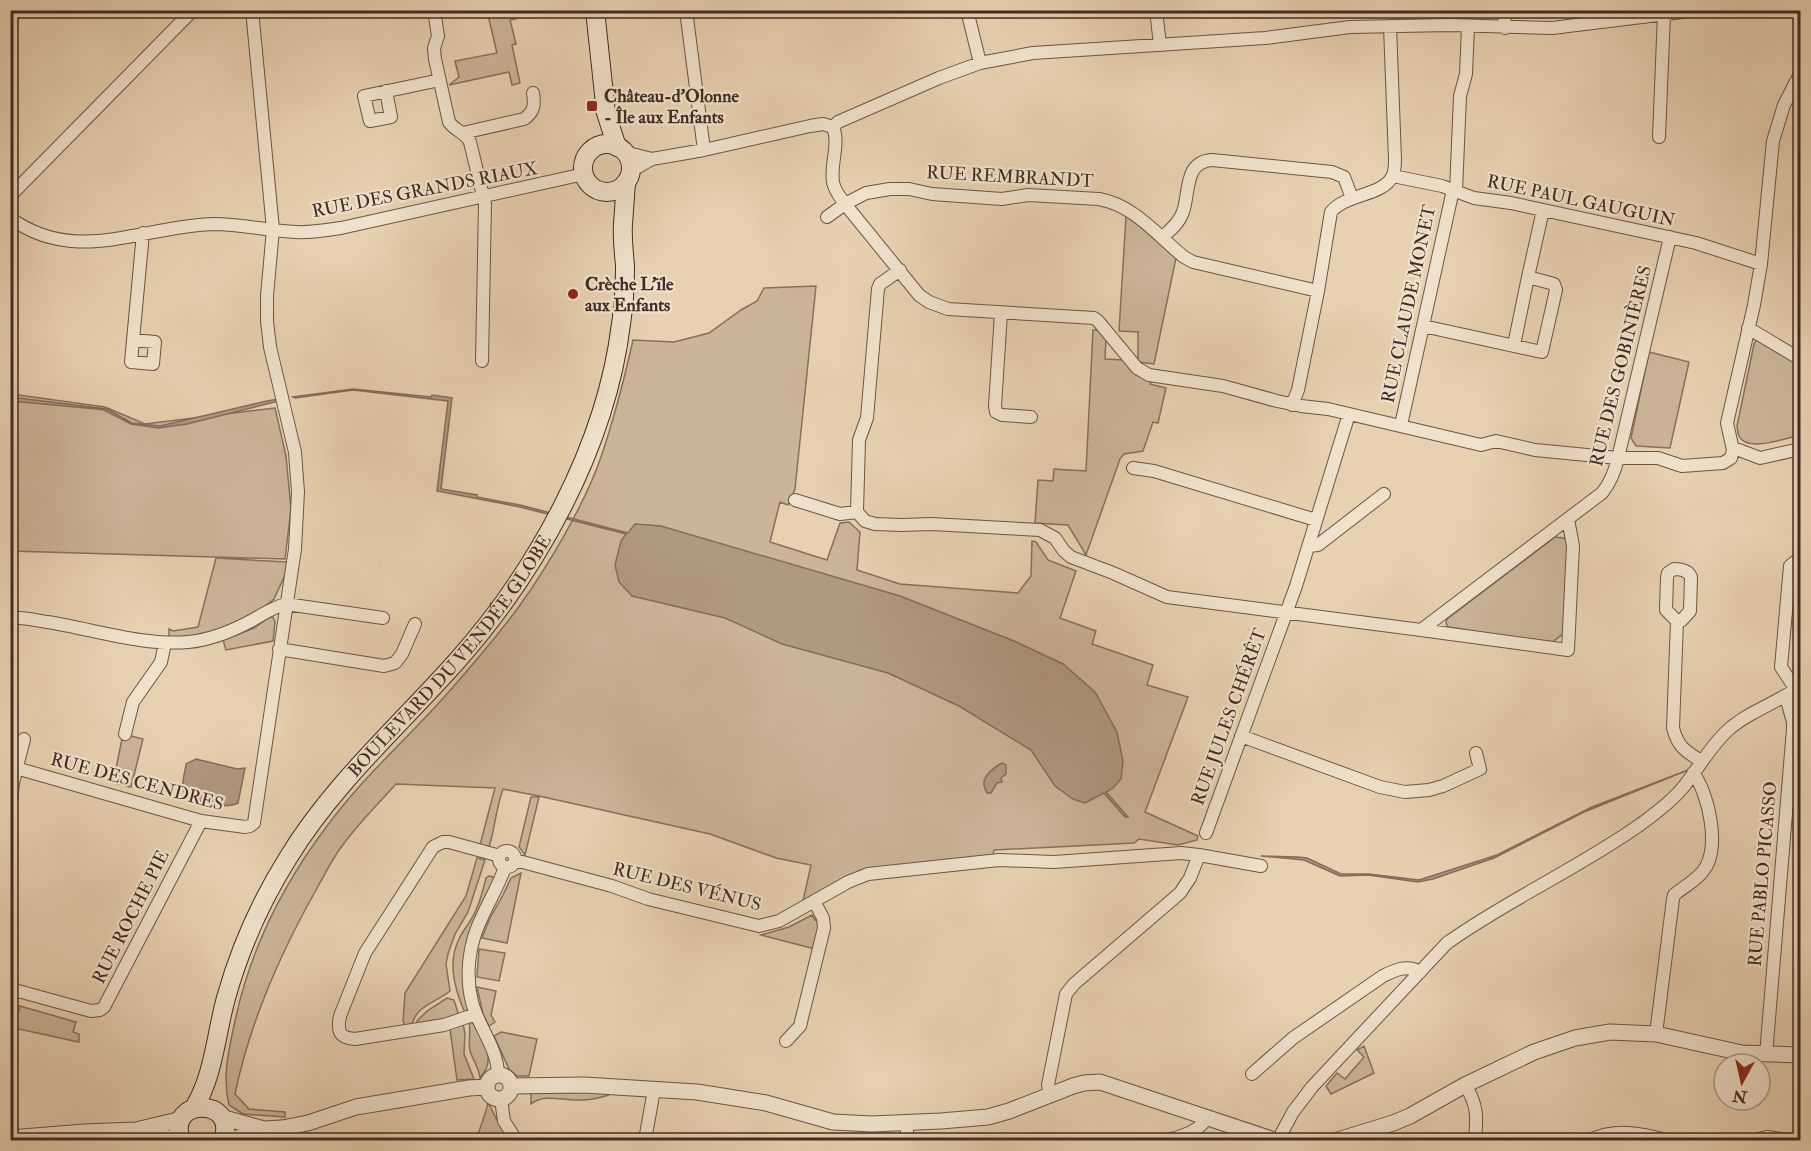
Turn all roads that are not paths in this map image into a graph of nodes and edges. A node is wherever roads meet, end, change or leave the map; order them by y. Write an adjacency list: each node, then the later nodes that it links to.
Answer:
1 (193, 10): 33 (street)
2 (252, 10): 41 (street)
3 (434, 10): 17 (street)
4 (595, 10): 20 (main road)
5 (686, 10): 26 (street)
6 (967, 10): 15 (street)
7 (1156, 10): 14 (street)
8 (1504, 10): 13 (street)
9 (1699, 10): 10 (street)
10 (1664, 14): 13 (street); 23 (street)
11 (1389, 26): 12 (street); 14 (street); 30 (street)
12 (1468, 27): 13 (street); 31 (street, RUE CLAUDE MONET)
13 (1505, 28)
14 (1160, 45): 15 (street)
15 (980, 63): 21 (street)
16 (1800, 74): 45 (street)
17 (440, 80): 18 (street); 22 (street)
18 (386, 91)
19 (533, 93): 22 (street)
20 (606, 113): 24 (main road); 25 (main road)
21 (833, 127): 26 (street); 36 (street)
22 (463, 133): 34 (street)
23 (1659, 137)
24 (597, 147): 25 (main road); 28 (main road)
25 (621, 149): 27 (street); 29 (main road)
26 (704, 150): 27 (street)
27 (652, 159): 29 (street)
28 (584, 174): 32 (main road); 34 (street, RUE DES GRANDS RIAUX)
29 (628, 176): 32 (main road); 40 (main road, BOULEVARD DU VENDÉE GLOBE)
30 (1393, 176): 31 (street, RUE PAUL GAUGUIN); 35 (street)
31 (1455, 190): 37 (street, RUE PAUL GAUGUIN); 50 (street, RUE CLAUDE MONET)
32 (607, 192): 40 (main road, BOULEVARD DU VENDÉE GLOBE)
33 (10, 196)
34 (483, 197): 41 (street, RUE DES GRANDS RIAUX); 55 (street)
35 (1352, 198): 43 (street); 48 (street)
36 (845, 204): 38 (street, RUE REMBRANDT); 43 (street, RUE REMBRANDT); 46 (street)
37 (1543, 210): 44 (street, RUE PAUL GAUGUIN); 47 (street)
38 (827, 217)
39 (10, 218): 42 (street, RUE DES GRANDS RIAUX)
40 (623, 226): 106 (main road, BOULEVARD DU VENDÉE GLOBE)
41 (273, 230): 42 (street, RUE DES GRANDS RIAUX); 73 (street)
42 (143, 233): 52 (street)
43 (1162, 237): 48 (street, RUE REMBRANDT)
44 (1670, 237): 45 (street, RUE PAUL GAUGUIN); 62 (street, RUE DES GOBINIÈRES)
45 (1761, 264): 51 (street)
46 (900, 270): 49 (street); 66 (street)
47 (1528, 276): 53 (street); 53 (street)
48 (1318, 291): 56 (street)
49 (1001, 313): 56 (street); 58 (street)
50 (1423, 326): 53 (street); 59 (street, RUE CLAUDE MONET)
51 (1748, 328): 54 (street); 61 (street)
52 (133, 340)
53 (1514, 345)
54 (1800, 359)
55 (482, 361)
56 (1292, 405): 57 (street)
57 (1349, 414): 59 (street); 68 (street, RUE JULES CHÉRÊT)
58 (1031, 417)
59 (1401, 425): 62 (street)
60 (1800, 449): 61 (street)
61 (1733, 450): 62 (street)
62 (1618, 458): 67 (street, RUE DES GOBINIÈRES)
63 (1133, 468): 68 (street)
64 (1384, 494): 69 (street)
65 (795, 500): 66 (street)
66 (857, 512): 74 (street)
67 (1568, 519): 79 (street, RUE DES GOBINIÈRES); 79 (street)
68 (1316, 520): 69 (street, RUE JULES CHÉRÊT)
69 (1309, 546): 74 (street, RUE JULES CHÉRÊT)
70 (1800, 558): 72 (street, RUE PABLO PICASSO)
71 (1800, 585): 72 (street)
72 (1788, 595): 82 (street, RUE PABLO PICASSO)
73 (286, 604): 76 (street); 80 (street); 81 (street)
74 (1287, 613): 79 (street); 84 (street, RUE JULES CHÉRÊT)
75 (10, 618): 80 (street)
76 (382, 618)
77 (1677, 621): 87 (street)
78 (415, 624): 81 (street)
79 (1421, 630)
80 (165, 643): 83 (street)
81 (279, 649): 91 (street, RUE DES CENDRES)
82 (1794, 691): 87 (street); 103 (street, RUE PABLO PICASSO)
83 (125, 734)
84 (1241, 736): 86 (street); 92 (street, RUE JULES CHÉRÊT)
85 (24, 739): 88 (street)
86 (1476, 753)
87 (1701, 761): 89 (street)
88 (16, 768): 90 (street); 91 (street, RUE DES CENDRES)
89 (1693, 773): 97 (street); 100 (street)
90 (10, 811)
91 (201, 821): 98 (street, RUE ROCHE PIE)
92 (1206, 833)
93 (1198, 855): 95 (street, RUE DES VÉNUS); 96 (street, RUE DES VÉNUS); 113 (street)
94 (505, 865): 96 (street, RUE DES VÉNUS); 99 (street); 99 (street, RUE DES VÉNUS)
95 (1261, 866)
96 (814, 901): 101 (street)
97 (1420, 972): 107 (street); 130 (street)
98 (11, 989)
99 (476, 1014): 108 (street)
100 (1656, 1034): 102 (street); 109 (street)
101 (786, 1041)
102 (1737, 1052)
103 (1766, 1052)
104 (1772, 1054): 105 (street)
105 (1800, 1056)
106 (212, 1064): 115 (main road, BOULEVARD DU VENDÉE GLOBE); 116 (main road, BOULEVARD DU VENDÉE GLOBE)
107 (1252, 1074)
108 (498, 1075): 110 (street); 111 (street)
109 (1465, 1085): 131 (street); 132 (street)
110 (511, 1086): 112 (street); 114 (street)
111 (487, 1087): 114 (street); 119 (street)
112 (654, 1090): 118 (street); 127 (street)
113 (1050, 1094): 117 (street); 118 (street)
114 (501, 1099): 126 (street)
115 (188, 1113): 116 (main road); 120 (street); 123 (main road)
116 (220, 1115): 119 (street); 124 (main road, BOULEVARD DU VENDÉE GLOBE)
117 (1206, 1118): 129 (street); 130 (street)
118 (907, 1122): 128 (street)
119 (264, 1129): 125 (street)
120 (136, 1130): 121 (street); 122 (street)
121 (10, 1138)
122 (177, 1140)
123 (181, 1140)
124 (223, 1140)
125 (228, 1140)
126 (516, 1140)
127 (645, 1140)
128 (907, 1140)
129 (1167, 1140)
130 (1276, 1140)
131 (1338, 1140)
132 (1475, 1140)
133 (1590, 1140): 134 (street)
134 (1666, 1140)
135 (1754, 1140): 136 (street)
136 (1790, 1140)

